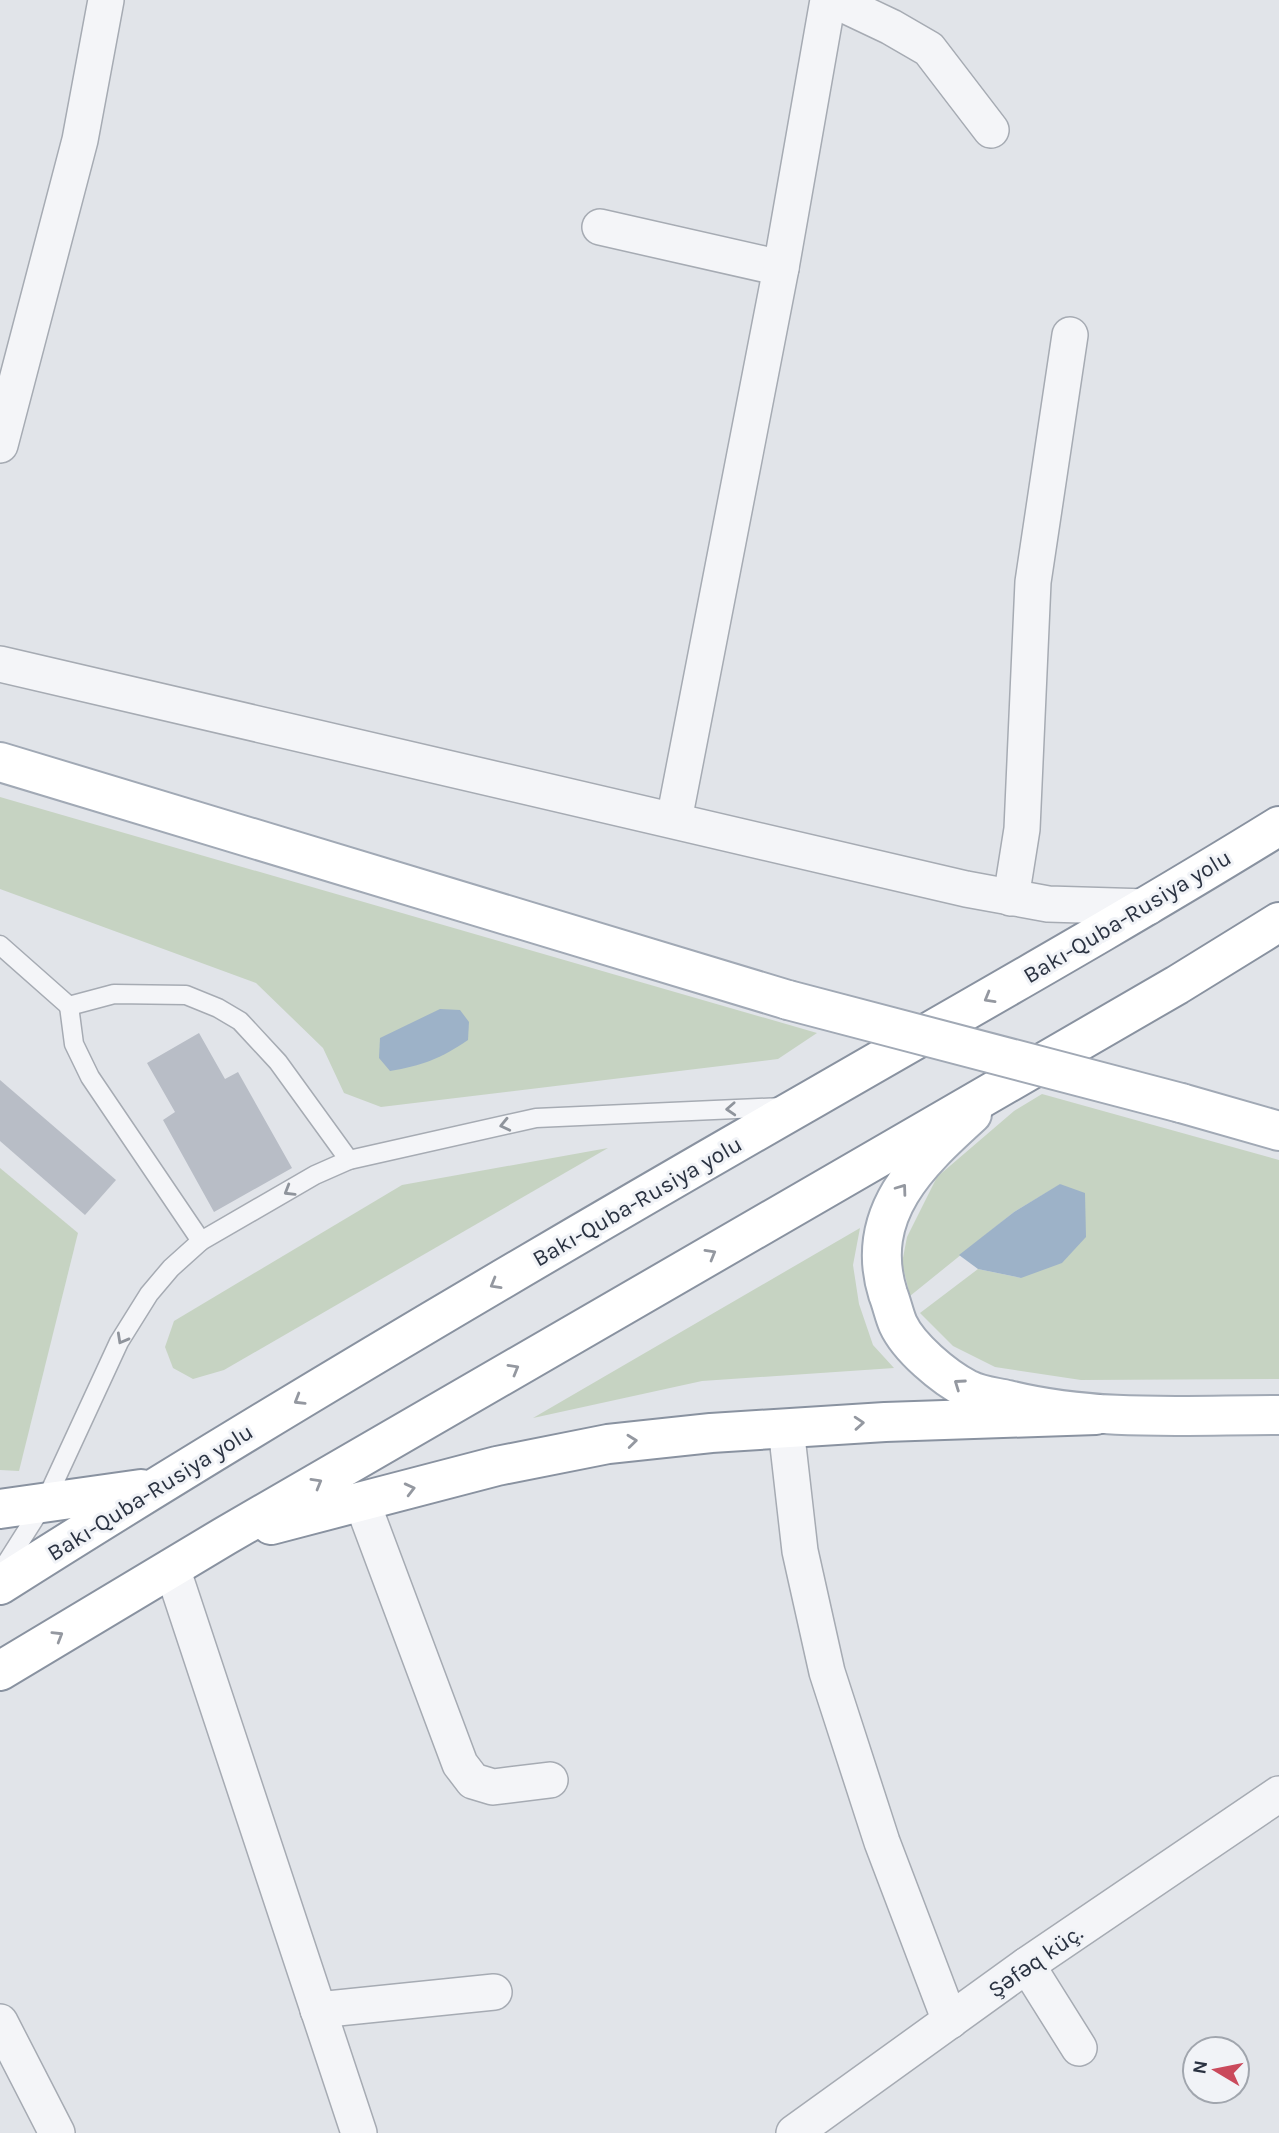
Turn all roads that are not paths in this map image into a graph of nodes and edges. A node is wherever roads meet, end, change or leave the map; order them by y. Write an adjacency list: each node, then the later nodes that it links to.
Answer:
1 (106, 0): 8 (street)
2 (828, 0): 6 (street)
3 (834, 0): 4 (street)
4 (991, 130)
5 (600, 226): 6 (street)
6 (781, 268): 11 (street)
7 (1070, 335): 13 (street)
8 (0, 445)
9 (0, 664): 11 (street)
10 (0, 762): 20 (main road, bridge)
11 (674, 820): 13 (street)
12 (1279, 826): 14 (main road, Bakı-Quba-Rusiya yolu)
13 (1011, 898): 14 (street)
14 (1148, 907): 19 (main road, Bakı-Quba-Rusiya yolu, one-way to 19)
15 (1279, 922): 18 (main road)
16 (0, 945): 17 (lane)
17 (69, 1006): 21 (lane); 22 (lane)
18 (1004, 1084): 23 (main road, one-way to 18); 30 (main road, one-way to 18)
19 (800, 1106): 21 (lane, one-way to 21); 26 (main road, Bakı-Quba-Rusiya yolu, one-way to 26)
20 (1279, 1131)
21 (349, 1160): 22 (lane, one-way to 22)
22 (201, 1241): 27 (lane, one-way to 27)
23 (1096, 1415): 24 (main road); 25 (main road, one-way to 23)
24 (1279, 1415)
25 (786, 1428): 28 (main road, one-way to 25); 40 (street)
26 (153, 1488): 27 (main road); 33 (main road, Bakı-Quba-Rusiya yolu)
27 (46, 1502): 29 (main road); 32 (lane)
28 (362, 1502): 30 (main road); 35 (street)
29 (0, 1509)
30 (225, 1536): 31 (main road)
31 (172, 1568): 34 (main road, one-way to 31); 39 (street)
32 (0, 1573)
33 (0, 1585)
34 (0, 1671)
35 (550, 1780)
36 (1279, 1794): 37 (street, Şəfəq küç.)
37 (1027, 1965): 40 (street, Şəfəq küç.); 42 (street)
38 (494, 1992): 39 (street)
39 (318, 2010): 44 (street)
40 (950, 2021): 45 (street, Şəfəq küç.)
41 (0, 2022): 43 (street)
42 (1079, 2048)
43 (57, 2133)
44 (359, 2133)
45 (794, 2133)

